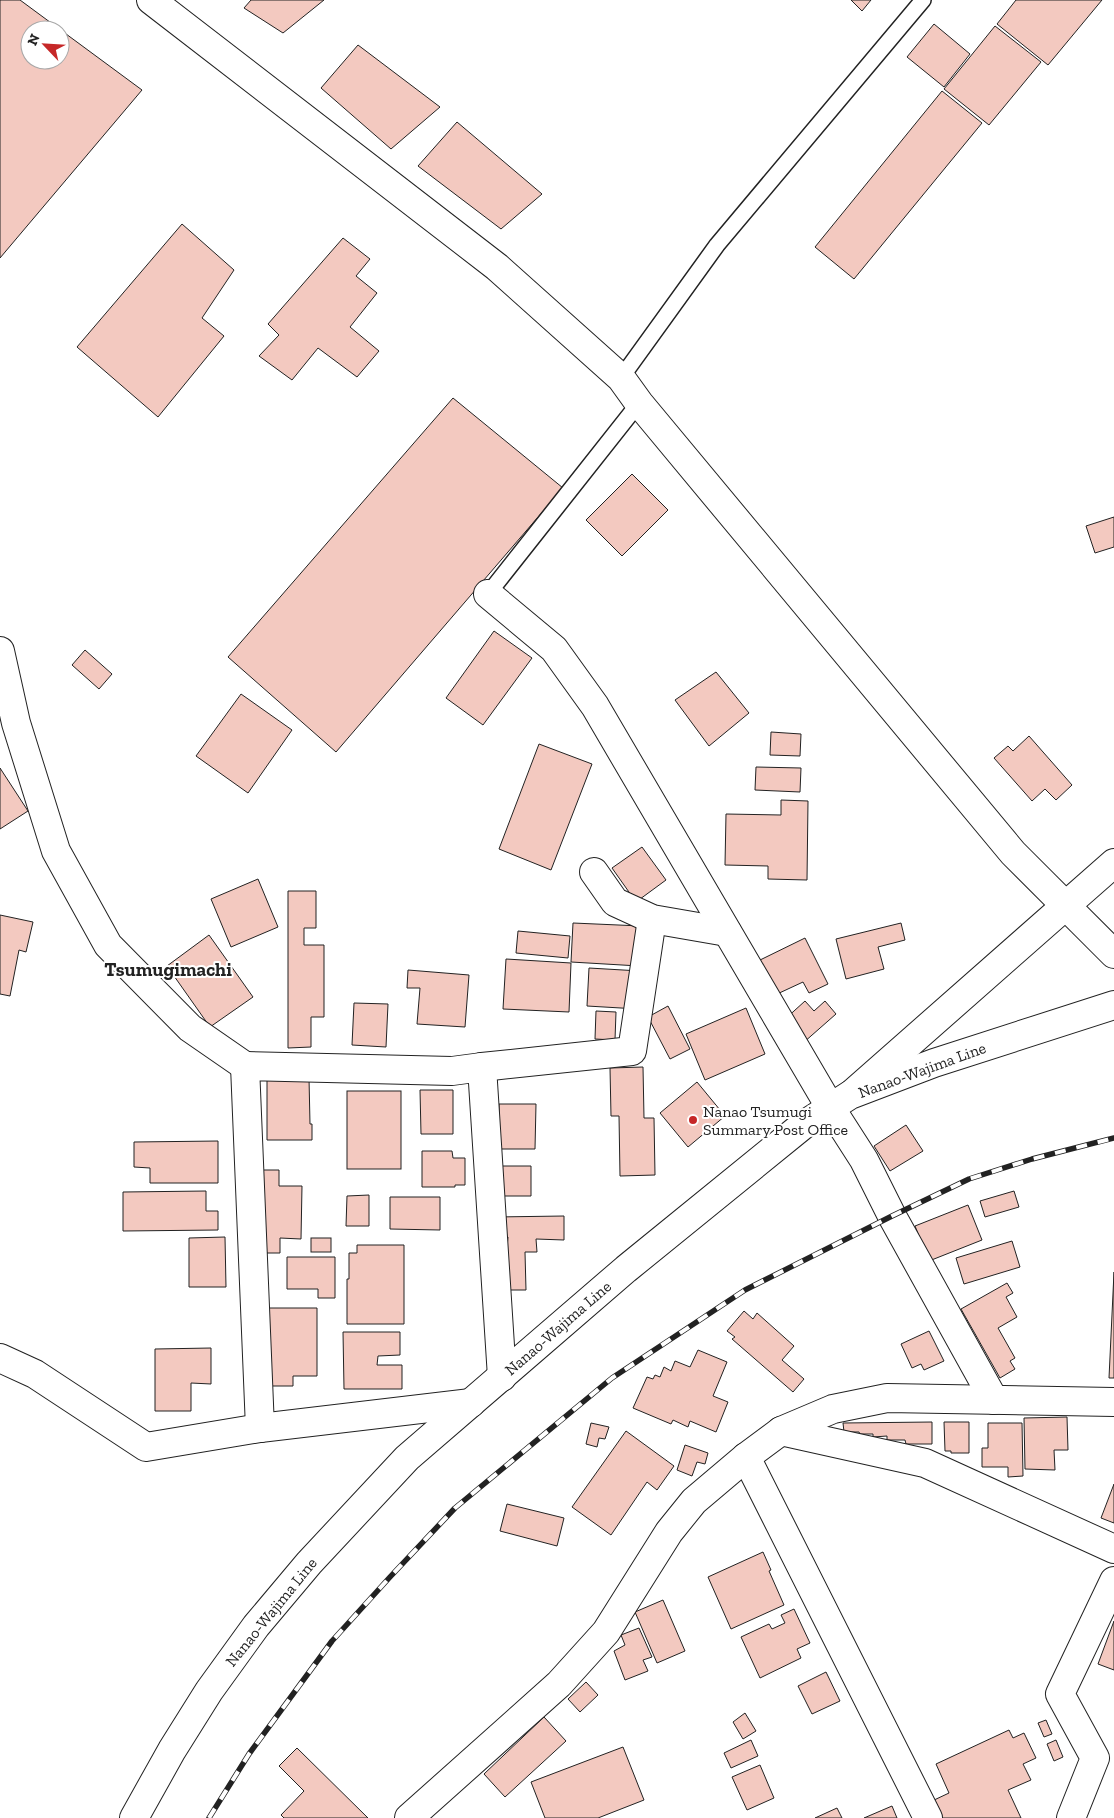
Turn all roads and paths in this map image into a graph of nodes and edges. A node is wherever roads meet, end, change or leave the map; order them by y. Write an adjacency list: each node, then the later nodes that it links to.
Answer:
1 (151, 0): 3 (street)
2 (923, 0): 3 (lane)
3 (621, 378): 4 (street)
4 (639, 403): 5 (lane); 9 (street)
5 (488, 594): 11 (street)
6 (0, 652): 14 (street)
7 (1114, 863): 9 (street)
8 (594, 872): 10 (street)
9 (1065, 905): 12 (street); 16 (street)
10 (652, 919): 11 (street); 15 (street)
11 (727, 932): 16 (street)
12 (1114, 954)
13 (1114, 1005): 16 (street, Nanao-Wajima Line)
14 (245, 1066): 15 (street); 22 (street)
15 (482, 1067): 18 (street)
16 (840, 1101): 18 (street, Nanao-Wajima Line); 19 (street)
17 (0, 1358): 22 (street)
18 (502, 1377): 21 (street, Nanao-Wajima Line)
19 (994, 1400): 20 (street); 23 (street)
20 (1114, 1402)
21 (471, 1403): 22 (street); 27 (street, Nanao-Wajima Line)
22 (260, 1428)
23 (781, 1431): 24 (street); 25 (street)
24 (746, 1457): 28 (street); 29 (street)
25 (1114, 1549)
26 (1114, 1581): 30 (street)
27 (134, 1818)
28 (409, 1818)
29 (928, 1818)
30 (1071, 1818)

